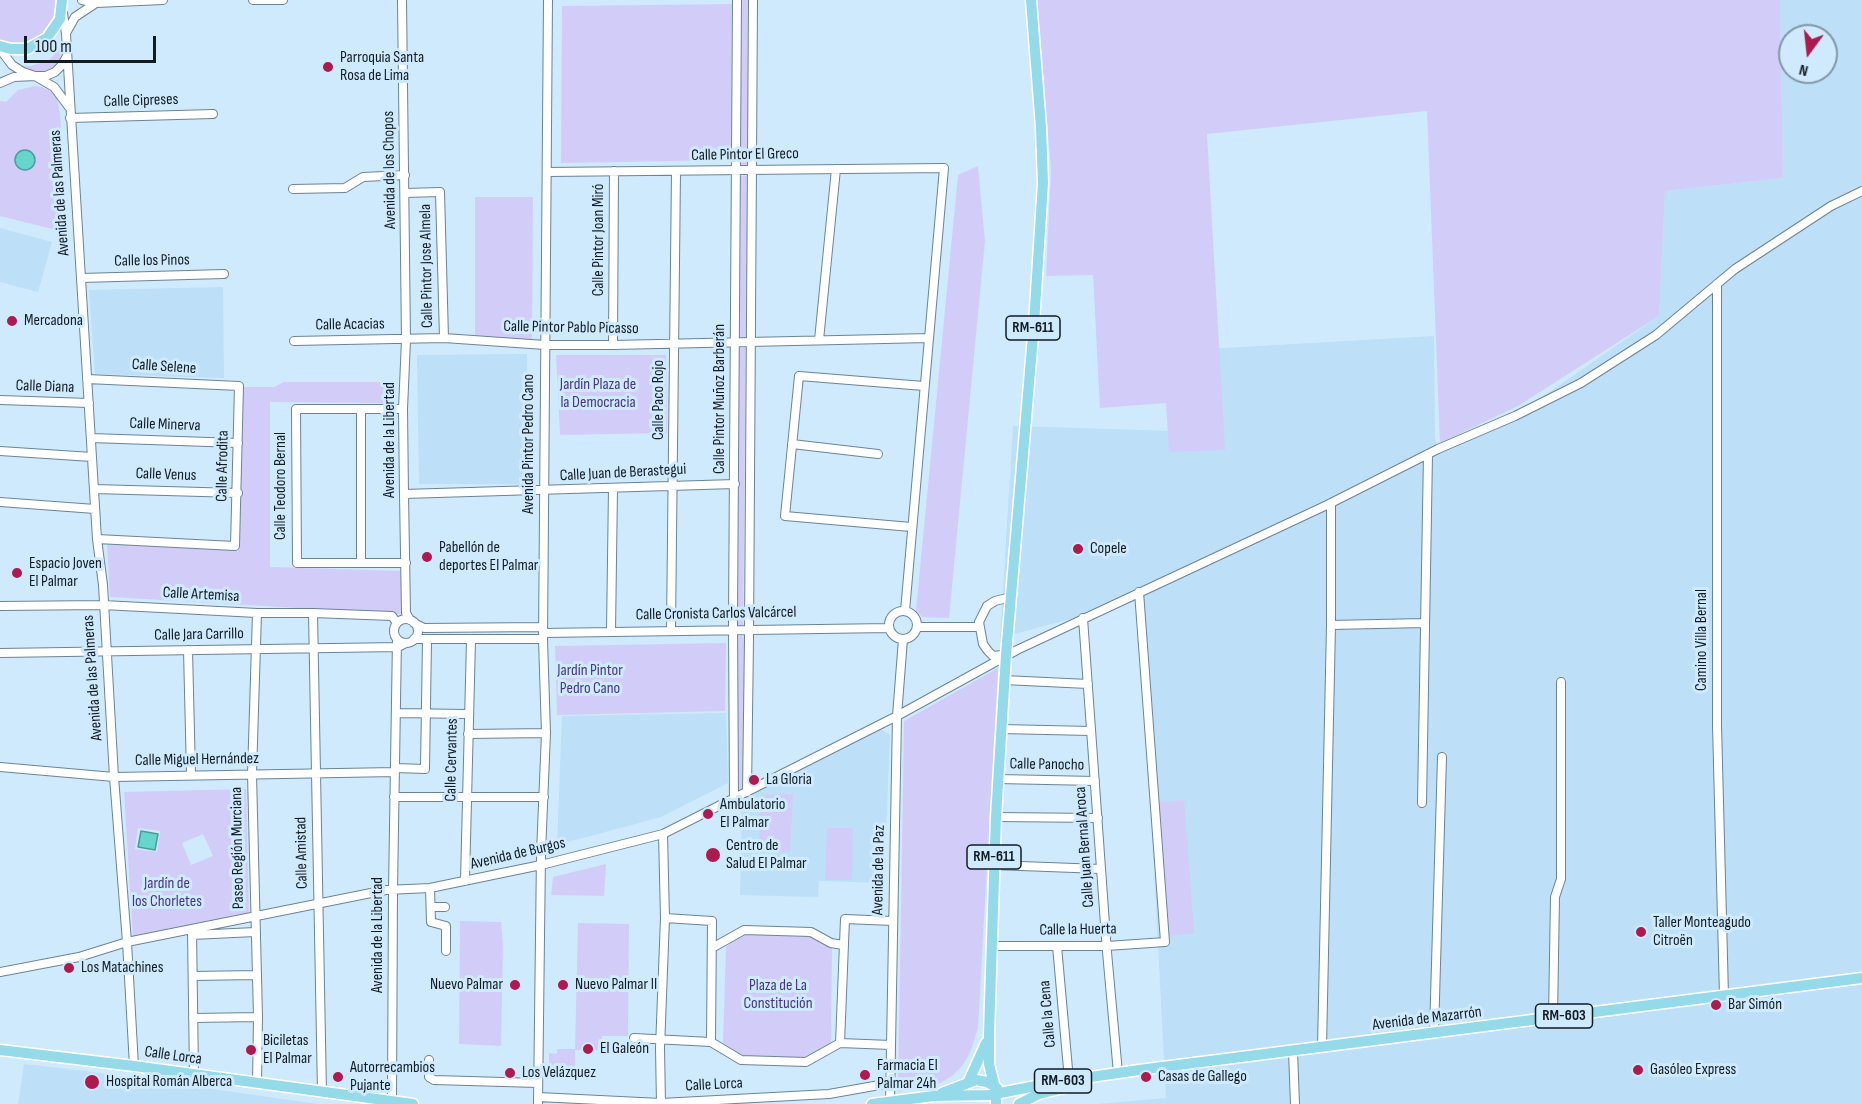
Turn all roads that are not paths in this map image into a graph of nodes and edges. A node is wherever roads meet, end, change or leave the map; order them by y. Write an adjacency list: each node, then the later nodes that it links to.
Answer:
1 (82, 0): 11 (street)
2 (164, 0): 11 (street)
3 (253, 0): 4 (street)
4 (283, 0)
5 (402, 0): 27 (street, Avenida de los Chopos)
6 (548, 0): 26 (street, Avenida Pintor Pedro Cano)
7 (737, 0): 22 (street, Calle Pintor Muñoz Barberán)
8 (753, 0): 23 (street, Calle Pintor Muñoz Barberán)
9 (1031, 0): 73 (main road, RM-611)
10 (62, 2): 12 (street, Avenida de las Palmeras); 13 (main road)
11 (96, 3): 12 (street)
12 (66, 34): 14 (street, Avenida de las Palmeras)
13 (0, 47): 16 (street, Avenida de las Palmeras)
14 (67, 56): 16 (street); 19 (street, Avenida de las Palmeras)
15 (0, 73): 17 (street)
16 (35, 76): 17 (street); 19 (street, Avenida de las Palmeras)
17 (14, 77): 18 (street)
18 (0, 82)
19 (70, 114): 20 (street, Calle Cipreses); 32 (street, Avenida de las Palmeras)
20 (213, 114)
21 (836, 169): 23 (street, Calle Pintor El Greco); 35 (street, Calle Pintor El Greco); 37 (street)
22 (736, 170): 23 (street, Calle Pintor El Greco); 25 (street, Calle Pintor El Greco); 40 (street, Calle Pintor Muñoz Barberán)
23 (752, 170): 41 (street, Calle Pintor Muñoz Barberán)
24 (614, 171): 25 (street, Calle Pintor El Greco); 26 (street, Calle Pintor El Greco); 43 (street, Calle Pintor Joan Miró)
25 (676, 171): 39 (street, Calle Paco Rojo)
26 (547, 172): 42 (street, Avenida Pintor Pedro Cano)
27 (405, 175): 28 (street); 30 (street, Avenida de los Chopos)
28 (293, 189)
29 (1862, 191): 33 (street, Avenida de Burgos)
30 (405, 193): 34 (street, Calle Pintor Jose Almela); 36 (street, Avenida de los Chopos)
31 (224, 274): 32 (street, Calle los Pinos)
32 (81, 278): 44 (street, Avenida de las Palmeras)
33 (1717, 284): 56 (street, Avenida de Burgos); 159 (street, Camino Villa Bernal)
34 (444, 338): 36 (street, Calle Pintor Pablo Picasso); 42 (street, Calle Pintor Pablo Picasso)
35 (929, 338): 37 (street, Calle Pintor Pablo Picasso); 46 (street)
36 (406, 339): 38 (street, Calle Acacias); 50 (street, Avenida de la Libertad)
37 (819, 340): 41 (street, Calle Pintor Pablo Picasso)
38 (294, 341)
39 (674, 343): 40 (street, Calle Pintor Pablo Picasso); 43 (street, Calle Pintor Pablo Picasso); 59 (street, Calle Paco Rojo)
40 (735, 343): 41 (street, Calle Pintor Pablo Picasso); 58 (street, Calle Pintor Muñoz Barberán)
41 (751, 343): 90 (street, Calle Pintor Muñoz Barberán)
42 (545, 345): 43 (street, Calle Pintor Pablo Picasso); 62 (street, Avenida Pintor Pedro Cano)
43 (613, 345)
44 (87, 379): 45 (street, Calle Selene); 48 (street, Avenida de las Palmeras)
45 (239, 386): 52 (street, Calle Afrodita)
46 (924, 386): 53 (street); 68 (street)
47 (0, 400): 48 (street, Calle Diana)
48 (88, 403): 51 (street, Avenida de las Palmeras)
49 (361, 409): 50 (street); 70 (street); 70 (street, Calle Teodoro Bernal)
50 (404, 409): 64 (street, Avenida de la Libertad)
51 (91, 438): 52 (street, Calle Minerva); 57 (street, Avenida de las Palmeras)
52 (238, 443): 63 (street, Calle Afrodita)
53 (792, 444): 55 (street); 68 (street)
54 (0, 451): 57 (street)
55 (878, 454)
56 (1428, 454): 66 (street, Avenida de Burgos); 83 (street)
57 (92, 457): 61 (street, Avenida de las Palmeras)
58 (735, 484): 59 (street, Calle Juan de Berastegui); 89 (street, Calle Pintor Muñoz Barberán)
59 (673, 485): 60 (street, Calle Juan de Berastegui); 88 (street, Calle Paco Rojo)
60 (613, 488): 62 (street, Calle Juan de Berastegui); 91 (street)
61 (94, 489): 63 (street, Calle Venus); 67 (street, Avenida de las Palmeras)
62 (545, 491): 64 (street, Calle Juan de Berastegui); 92 (street, Avenida Pintor Pedro Cano)
63 (238, 493): 69 (street, Calle Afrodita)
64 (404, 494): 71 (street, Avenida de la Libertad)
65 (0, 502): 67 (street)
66 (1331, 503): 72 (street, Avenida de Burgos); 84 (street)
67 (95, 509): 69 (street, Avenida de las Palmeras)
68 (911, 527): 77 (street)
69 (97, 539): 75 (street, Avenida de las Palmeras)
70 (361, 563): 71 (street)
71 (406, 563): 82 (street, Avenida de la Libertad)
72 (1138, 592): 81 (street, Avenida de Burgos); 152 (street, Calle la Huerta)
73 (1011, 597): 74 (street); 80 (main road, RM-611)
74 (995, 601): 80 (street); 87 (street)
75 (103, 605): 76 (street, Calle Artemisa); 78 (street, Calle Artemisa); 100 (street, Avenida de las Palmeras)
76 (0, 606)
77 (905, 611): 85 (street); 86 (street)
78 (257, 613): 79 (street, Calle Artemisa); 98 (street, Paseo Región Murciana)
79 (313, 613): 82 (street, Calle Artemisa); 97 (street, Calle Amistad)
80 (1009, 617): 103 (main road, RM-611)
81 (1083, 618): 103 (street, Avenida de Burgos); 107 (street, Calle Juan Bernal Aroca)
82 (405, 620): 92 (street, Calle Cronista Carlos Valcárcel); 96 (street); 96 (street)
83 (1424, 623): 84 (street); 130 (street)
84 (1331, 625): 170 (street)
85 (890, 627): 90 (street, Calle Cronista Carlos Valcárcel); 93 (street)
86 (918, 627): 87 (street); 93 (street)
87 (979, 627): 101 (street)
88 (672, 629): 89 (street, Calle Cronista Carlos Valcárcel); 91 (street, Calle Cronista Carlos Valcárcel)
89 (734, 630): 90 (street, Calle Cronista Carlos Valcárcel); 129 (street, Calle Pintor Muñoz Barberán)
90 (749, 630): 125 (street, Calle Pintor Muñoz Barberán)
91 (611, 631): 92 (street, Calle Cronista Carlos Valcárcel)
92 (543, 633): 95 (street, Calle Cronista Carlos Valcárcel); 114 (street, Avenida Pintor Pedro Cano)
93 (903, 639): 111 (street, Avenida de la Paz)
94 (427, 640): 95 (street, Calle Cronista Carlos Valcárcel); 96 (street, Calle Cronista Carlos Valcárcel); 109 (street)
95 (471, 640): 110 (street, Calle Cervantes)
96 (404, 642): 97 (street, Calle Jara Carrillo); 108 (street, Avenida de la Libertad)
97 (314, 647): 98 (street, Calle Jara Carrillo); 119 (street, Calle Amistad)
98 (255, 649): 99 (street, Calle Jara Carrillo); 121 (street, Paseo Región Murciana)
99 (188, 650): 100 (street, Calle Jara Carrillo); 120 (street)
100 (106, 651): 102 (street, Calle Jara Carrillo); 122 (street, Avenida de las Palmeras)
101 (988, 651): 103 (street); 104 (street)
102 (0, 653)
103 (1006, 655): 104 (street, Avenida de Burgos); 105 (main road, RM-611)
104 (986, 665): 111 (street, Avenida de Burgos)
105 (1004, 680): 107 (street); 112 (main road, RM-611)
106 (1561, 682): 162 (street)
107 (1088, 684): 113 (street, Calle Juan Bernal Aroca)
108 (396, 713): 109 (street); 118 (street, Avenida de la Libertad)
109 (425, 714): 110 (street); 118 (street)
110 (468, 714): 115 (street, Calle Cervantes)
111 (897, 716): 125 (street, Avenida de Burgos); 145 (street, Avenida de la Paz)
112 (1001, 729): 113 (street); 123 (main road, RM-611)
113 (1091, 730): 124 (street, Calle Juan Bernal Aroca)
114 (546, 733): 115 (street); 128 (street, Avenida Pintor Pedro Cano)
115 (468, 734): 127 (street, Calle Cervantes)
116 (1442, 758): 163 (street)
117 (0, 767): 122 (street, Calle Miguel Hernández)
118 (395, 770): 119 (street, Calle Miguel Hernández); 126 (street, Avenida de la Libertad)
119 (315, 773): 121 (street, Calle Miguel Hernández); 140 (street, Calle Amistad)
120 (191, 774): 121 (street, Calle Miguel Hernández); 122 (street, Calle Miguel Hernández)
121 (252, 774): 143 (street, Paseo Región Murciana)
122 (114, 777): 148 (street, Avenida de las Palmeras)
123 (998, 779): 124 (street, Calle Panocho); 131 (main road, RM-611)
124 (1095, 781): 132 (street, Calle Juan Bernal Aroca)
125 (747, 792): 129 (street, Avenida de Burgos)
126 (394, 796): 127 (street); 139 (street, Avenida de la Libertad)
127 (467, 796): 128 (street); 137 (street, Calle Cervantes)
128 (544, 797): 134 (street, Avenida Pintor Pedro Cano)
129 (734, 799): 133 (street, Avenida de Burgos)
130 (1422, 804)
131 (996, 818): 132 (street); 135 (main road, RM-611)
132 (1098, 818): 136 (street, Calle Juan Bernal Aroca)
133 (663, 834): 134 (street, Avenida de Burgos); 144 (street)
134 (541, 865): 137 (street, Avenida de Burgos); 180 (street, Avenida Pintor Pedro Cano)
135 (994, 866): 136 (street); 150 (main road, RM-611)
136 (1101, 868): 152 (street, Calle Juan Bernal Aroca)
137 (465, 881): 138 (street, Avenida de Burgos)
138 (430, 888): 139 (street, Avenida de Burgos); 141 (street)
139 (393, 890): 140 (street, Avenida de Burgos); 187 (street, Avenida de la Libertad)
140 (318, 904): 143 (street, Avenida de Burgos); 182 (street, Calle Amistad)
141 (431, 907): 142 (street); 154 (street)
142 (445, 907)
143 (254, 916): 146 (street, Paseo Región Murciana); 147 (street, Avenida de Burgos)
144 (665, 918): 153 (street); 166 (street)
145 (893, 921): 149 (street); 169 (street, Avenida de la Paz)
146 (255, 932): 147 (street); 156 (street, Paseo Región Murciana)
147 (192, 933): 148 (street, Avenida de Burgos); 157 (street)
148 (127, 942): 155 (street, Avenida de Burgos); 174 (street, Avenida de las Palmeras)
149 (843, 945): 153 (street); 168 (street)
150 (991, 946): 151 (street, Calle la Huerta); 164 (main road, RM-611)
151 (1058, 946): 152 (street, Calle la Huerta); 177 (street, Calle la Cena)
152 (1107, 946): 175 (street, Calle Juan Bernal Aroca)
153 (712, 948): 167 (street)
154 (446, 951)
155 (0, 974)
156 (256, 975): 157 (street); 160 (street, Paseo Región Murciana)
157 (193, 976): 161 (street)
158 (1862, 978): 159 (main road, Avenida de Mazarrón / RM-603)
159 (1724, 996): 162 (main road, Avenida de Mazarrón / RM-603)
160 (258, 1017): 161 (street); 179 (street, Paseo Región Murciana)
161 (193, 1018): 176 (street)
162 (1553, 1018): 163 (main road, Avenida de Mazarrón / RM-603)
163 (1434, 1033): 170 (main road, Avenida de Mazarrón / RM-603)
164 (989, 1034): 178 (main road, RM-611); 183 (main road, RM-611)
165 (634, 1038): 166 (street)
166 (660, 1040): 167 (street); 189 (street)
167 (711, 1042): 168 (street)
168 (840, 1043): 169 (street)
169 (891, 1046): 181 (street, Avenida de la Paz)
170 (1322, 1047): 172 (main road, Avenida de Mazarrón / RM-603)
171 (0, 1050): 174 (main road, Calle Lorca)
172 (1293, 1051): 175 (main road, Avenida de Mazarrón / RM-603); 193 (street)
173 (429, 1059): 180 (street)
174 (134, 1066): 176 (main road, Calle Lorca)
175 (1118, 1073): 177 (main road, Avenida de Mazarrón / RM-603); 192 (main road)
176 (194, 1074): 179 (main road, Calle Lorca)
177 (1069, 1080): 183 (main road, Avenida de Mazarrón / RM-603)
178 (968, 1082): 183 (main road); 185 (main road); 188 (main road, RM-611)
179 (256, 1083): 182 (main road, Calle Lorca)
180 (538, 1083): 184 (street, Avenida Pintor Pedro Cano)
181 (891, 1083): 186 (street, Avenida de la Paz); 189 (street, Calle Lorca)
182 (322, 1093): 187 (main road, Calle Lorca)
183 (996, 1099): 188 (main road, RM-603)
184 (538, 1100): 189 (street, Calle Lorca)
185 (929, 1100): 186 (main road, RM-603); 188 (main road, RM-603)
186 (890, 1101): 191 (main road, RM-603)
187 (392, 1102): 190 (main road, Calle Lorca)
188 (963, 1102)
189 (661, 1103)
190 (414, 1104)
191 (872, 1104)
192 (1019, 1104)
193 (1295, 1104)

